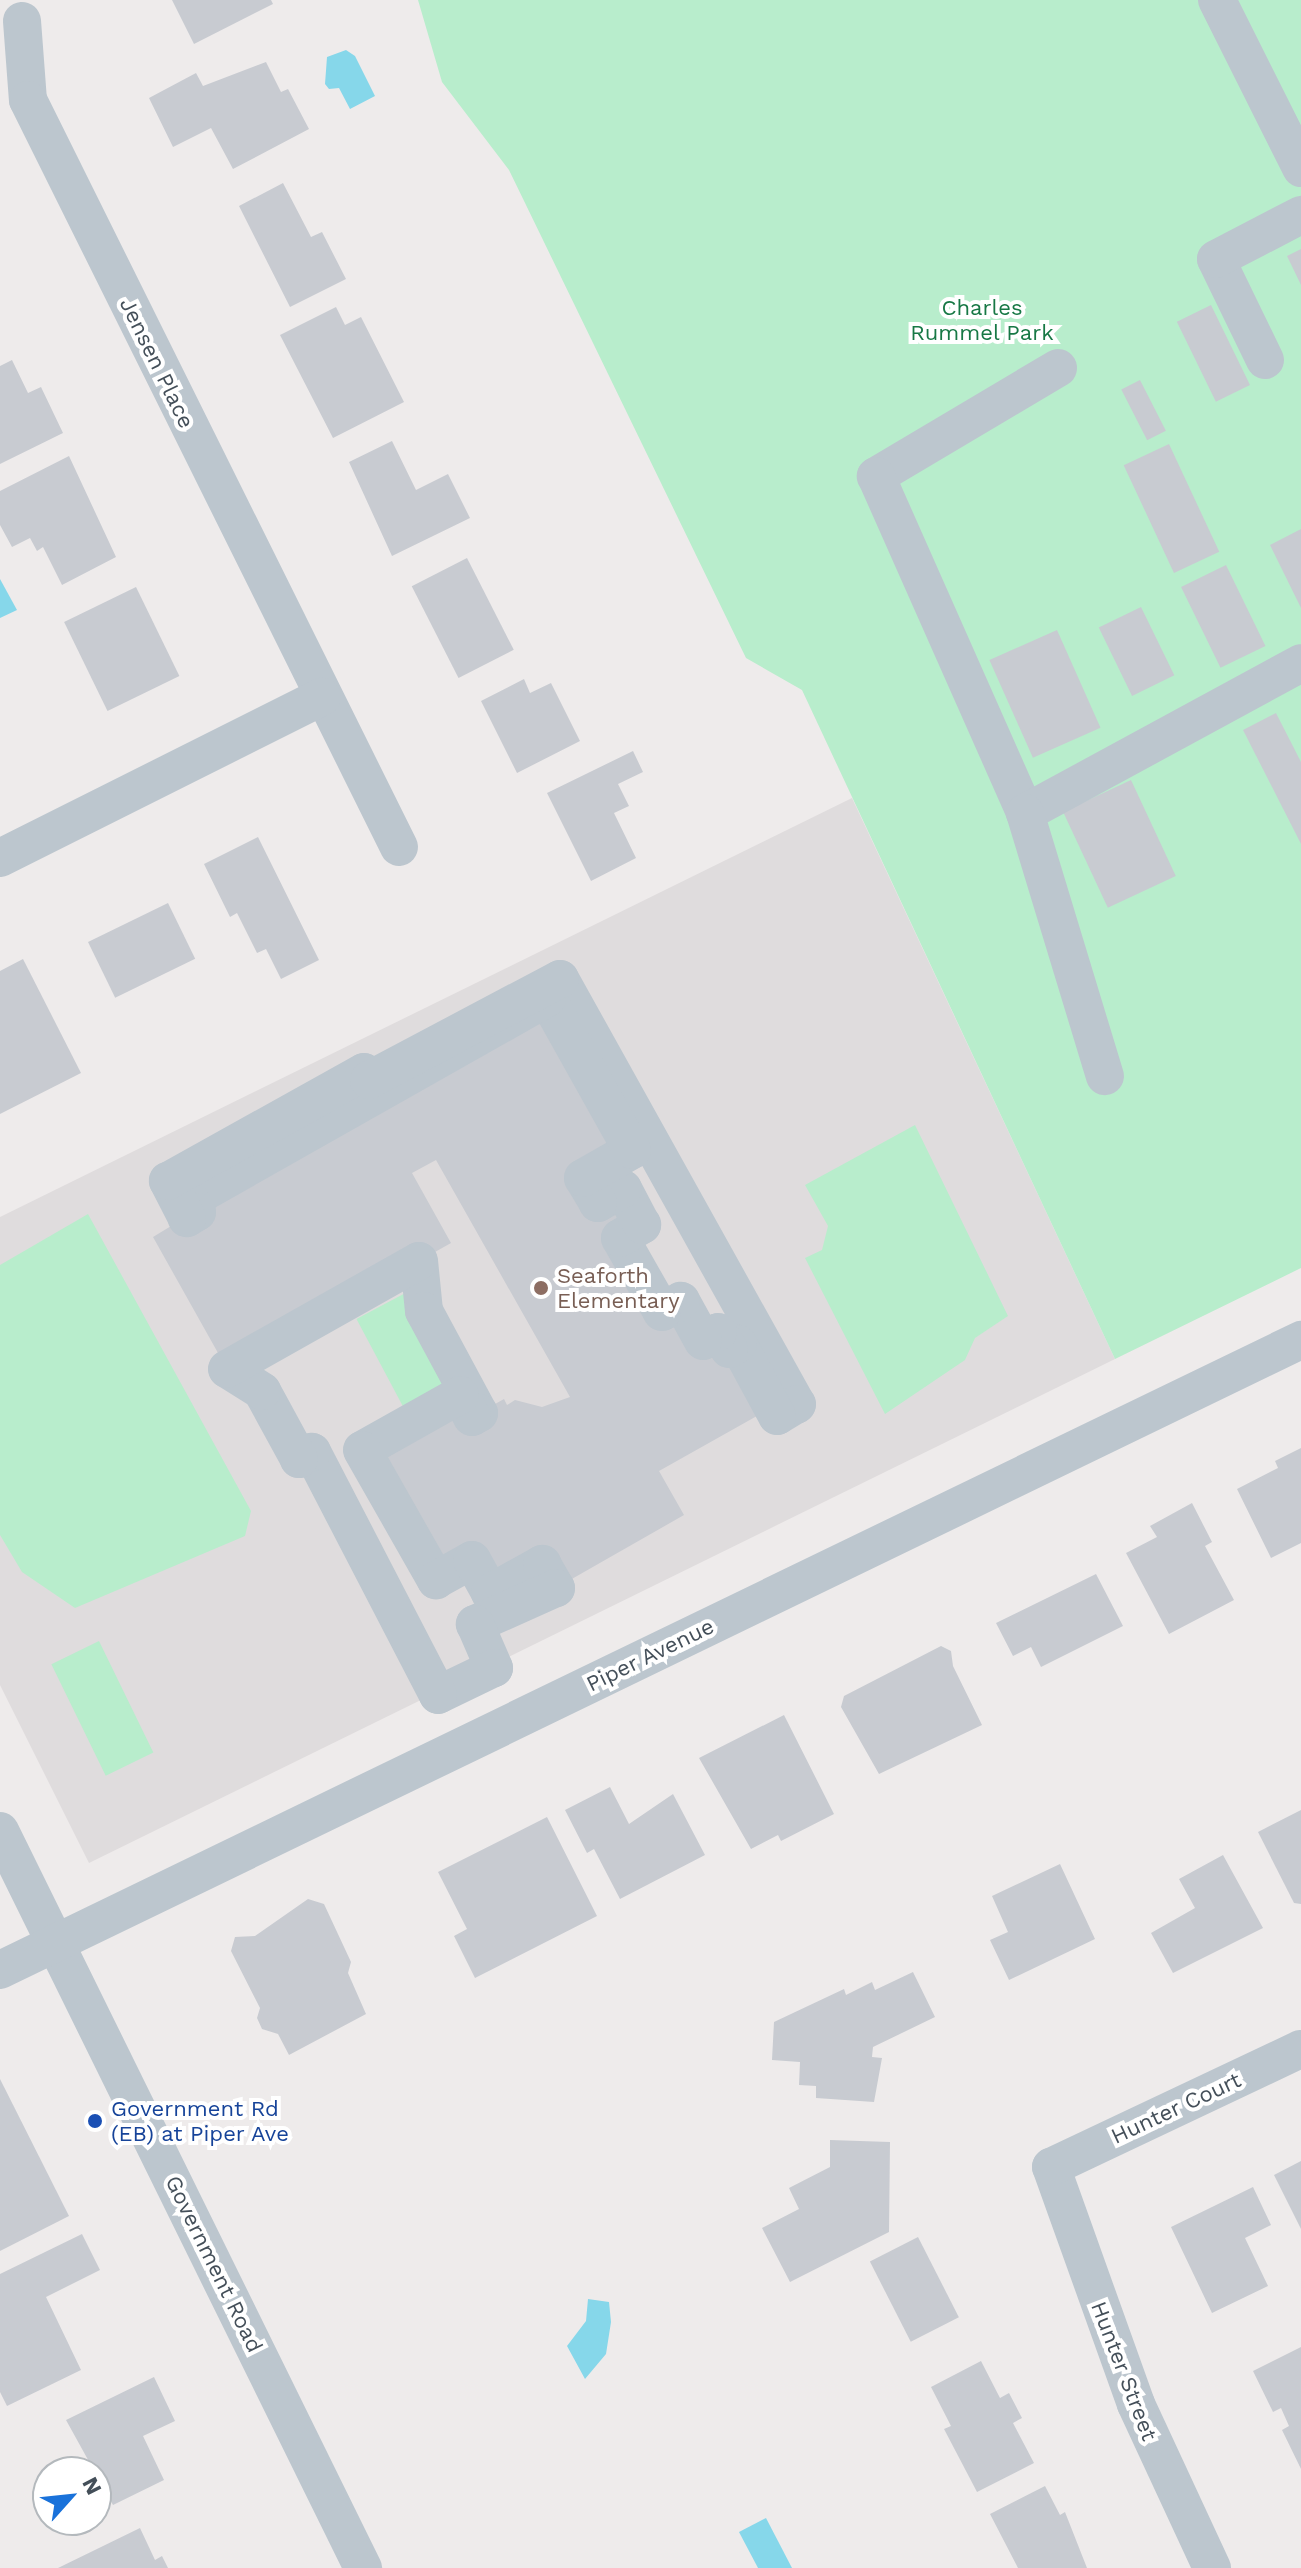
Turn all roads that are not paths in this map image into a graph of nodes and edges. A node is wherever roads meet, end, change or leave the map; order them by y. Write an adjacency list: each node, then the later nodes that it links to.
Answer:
1 (1217, 0): 3 (street)
2 (22, 21): 8 (street, Jensen Place)
3 (1301, 168)
4 (1301, 215): 5 (street)
5 (1265, 360)
6 (1058, 368): 9 (street)
7 (1301, 663): 9 (street)
8 (322, 697): 10 (street, Jensen Place); 11 (street)
9 (1025, 813): 13 (street)
10 (399, 847)
11 (0, 858)
12 (560, 979): 12 (street)
13 (1105, 1076)
14 (419, 1261): 14 (street)
15 (1301, 1340): 17 (street, Piper Avenue)
16 (0, 1831): 17 (street, Government Road)
17 (55, 1943): 18 (street, Piper Avenue); 21 (street, Government Road)
18 (0, 1970)
19 (1301, 2049): 20 (street, Hunter Court)
20 (1051, 2167): 22 (street, Hunter Street)
21 (363, 2568)
22 (1212, 2568)

